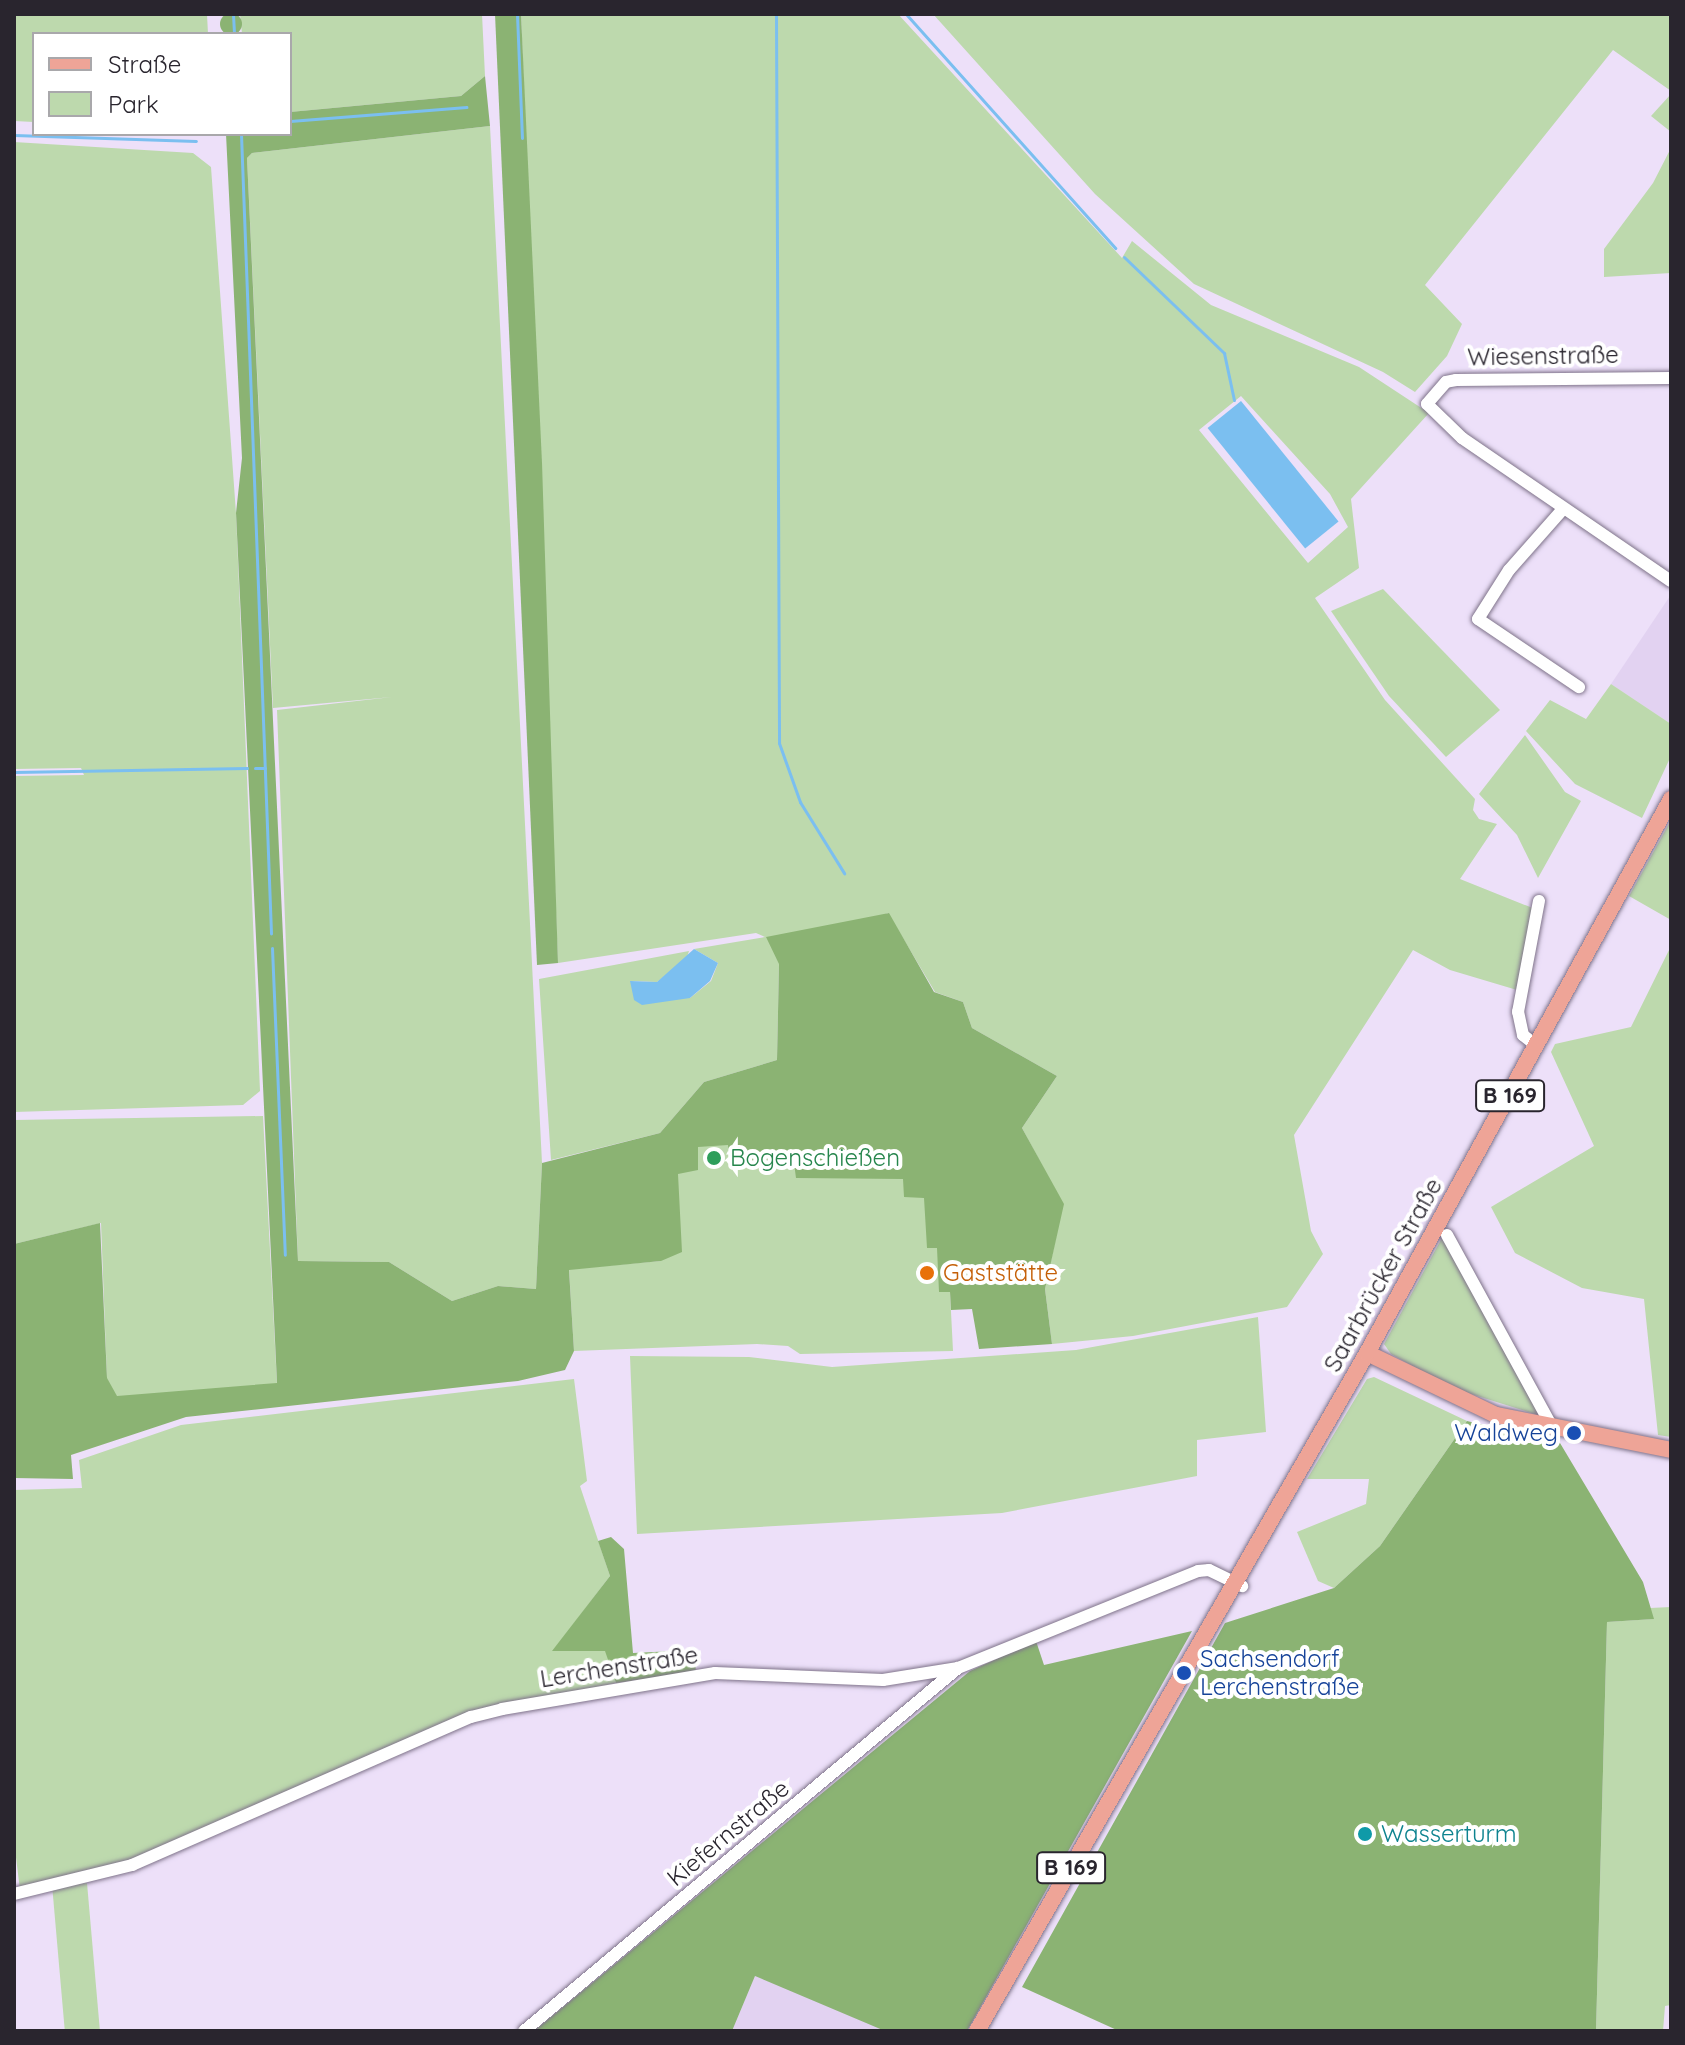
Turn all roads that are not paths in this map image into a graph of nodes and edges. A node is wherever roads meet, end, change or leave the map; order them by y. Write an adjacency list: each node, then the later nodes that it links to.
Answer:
1 (1671, 378): 2 (street, Wiesenstraße)
2 (1563, 509): 3 (street); 4 (street)
3 (1671, 581)
4 (1579, 687)
5 (1671, 799): 7 (main road, Saarbrücker Straße / B 169)
6 (1539, 901): 7 (street)
7 (1537, 1046): 9 (main road, Saarbrücker Straße / B 169)
8 (1447, 1235): 10 (street)
9 (1367, 1353): 10 (main road); 12 (main road, Saarbrücker Straße / B 169)
10 (1554, 1430): 11 (main road)
11 (1671, 1450)
12 (1237, 1584): 13 (street, Lerchenstraße); 16 (main road, Saarbrücker Straße / B 169)
13 (958, 1668): 14 (street, Lerchenstraße); 15 (street, Kiefernstraße)
14 (14, 1894)
15 (524, 2031)
16 (977, 2031)

